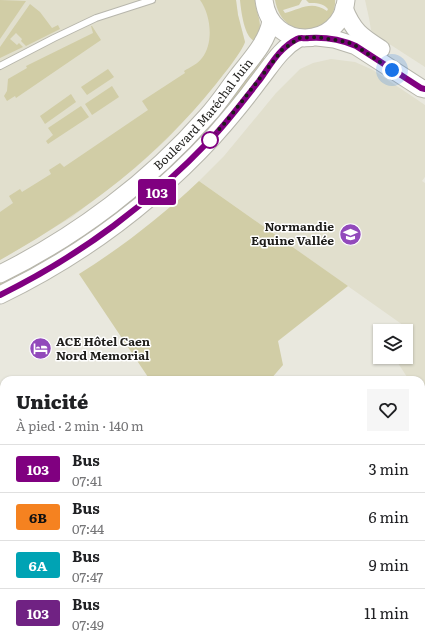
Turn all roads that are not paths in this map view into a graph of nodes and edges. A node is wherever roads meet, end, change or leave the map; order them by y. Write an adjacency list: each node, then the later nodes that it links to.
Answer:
1 (152, 0): 7 (lane)
2 (264, 0): 4 (main road)
3 (345, 4): 5 (main road); 8 (main road)
4 (271, 21): 6 (main road); 10 (main road, Boulevard Maréchal Juin)
5 (317, 37): 6 (main road); 9 (main road)
6 (299, 38): 11 (main road, Boulevard Maréchal Juin)
7 (0, 66)
8 (425, 78)
9 (425, 89)
10 (0, 274)
11 (0, 295)

